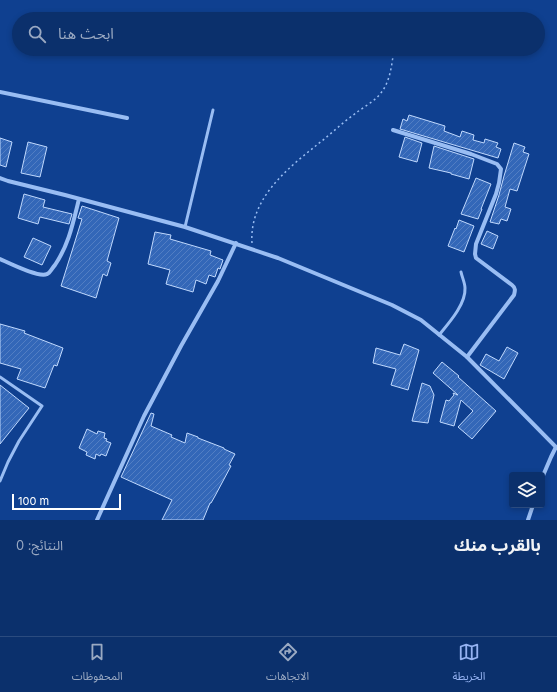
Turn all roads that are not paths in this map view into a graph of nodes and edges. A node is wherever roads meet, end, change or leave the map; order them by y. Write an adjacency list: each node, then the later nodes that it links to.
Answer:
1 (0, 92): 3 (street)
2 (213, 110): 7 (lane)
3 (127, 118)
4 (393, 130): 12 (street)
5 (0, 178): 6 (street)
6 (79, 198): 7 (street); 9 (street)
7 (185, 227): 8 (street)
8 (236, 243): 11 (street); 18 (street)
9 (0, 259)
10 (461, 272): 11 (lane)
11 (439, 334): 12 (street)
12 (467, 357): 14 (street)
13 (0, 377): 16 (lane)
14 (557, 448): 15 (street)
15 (545, 472)
16 (0, 481)
17 (532, 508): 19 (street)
18 (97, 520)
19 (528, 520)

